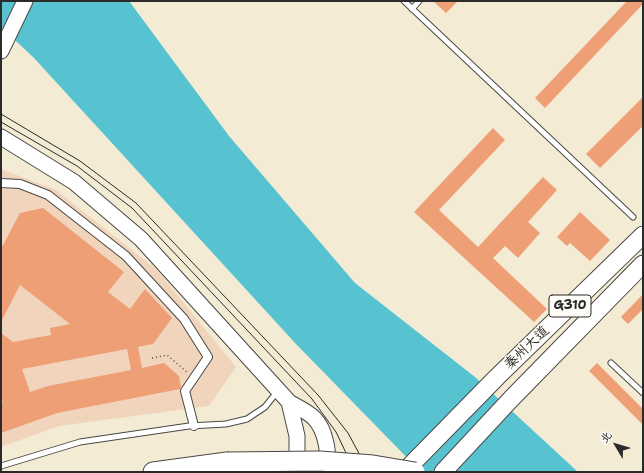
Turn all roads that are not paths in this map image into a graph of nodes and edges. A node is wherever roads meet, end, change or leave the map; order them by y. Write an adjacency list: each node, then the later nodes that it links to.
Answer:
1 (25, 1): 5 (main road)
2 (404, 1): 4 (lane)
3 (419, 1): 4 (lane)
4 (412, 8): 8 (lane)
5 (1, 51)
6 (1, 137): 12 (main road)
7 (1, 183): 15 (street)
8 (633, 217)
9 (643, 235): 20 (highway, 秦州大道 / G310)
10 (643, 264): 22 (highway, 秦州大道 / G310)
11 (611, 363): 13 (lane)
12 (279, 389): 14 (main road); 15 (lane)
13 (643, 393)
14 (289, 402): 18 (main road); 19 (main road)
15 (194, 426): 16 (lane)
16 (1, 466)
17 (153, 472): 21 (highway, bridge)
18 (297, 472)
19 (329, 472)
20 (404, 472)
21 (415, 472)
22 (443, 472)

